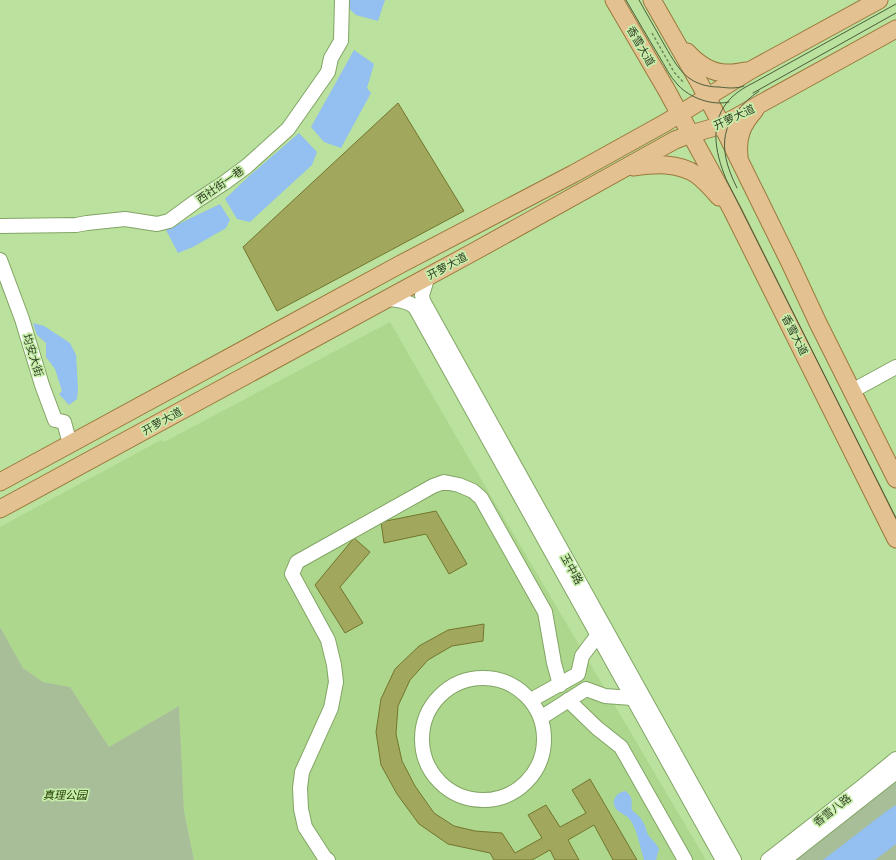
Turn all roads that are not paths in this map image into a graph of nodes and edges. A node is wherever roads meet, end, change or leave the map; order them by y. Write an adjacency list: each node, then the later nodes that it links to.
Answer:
1 (342, 0): 20 (street, 西社街一巷)
2 (614, 0): 12 (main road, 香雪大道)
3 (652, 0): 8 (main road)
4 (862, 0): 6 (main road)
5 (879, 0): 6 (main road, 开萝大道)
6 (851, 16): 9 (main road, 开萝大道)
7 (896, 29): 11 (main road, 开萝大道)
8 (676, 40): 9 (main road); 10 (main road)
9 (751, 70): 10 (main road, 开萝大道)
10 (707, 97): 12 (main road, 开萝大道); 13 (main road)
11 (760, 105): 13 (main road, 开萝大道); 15 (main road)
12 (680, 114): 14 (main road, 香雪大道); 16 (main road, 开萝大道)
13 (722, 125): 14 (main road, 开萝大道); 15 (main road)
14 (691, 134): 17 (main road, 开萝大道); 19 (main road, 香雪大道)
15 (740, 162): 25 (main road)
16 (584, 168): 18 (main road); 26 (main road, 开萝大道)
17 (623, 169): 18 (main road, 开萝大道); 19 (main road)
18 (592, 186): 22 (main road, 开萝大道)
19 (732, 210): 30 (main road, 香雪大道)
20 (0, 226)
21 (0, 260): 26 (street, 均安大街)
22 (428, 276): 23 (main road, 开萝大道); 42 (street, 玉中路)
23 (386, 299): 29 (main road, 开萝大道); 31 (street, 玉中路)
24 (896, 367): 25 (street)
25 (852, 391): 27 (main road)
26 (70, 444): 28 (main road, 开萝大道)
27 (896, 479)
28 (0, 482)
29 (0, 509)
30 (896, 539)
31 (597, 636): 32 (street); 33 (street, 玉中路)
32 (560, 684): 34 (street); 39 (street)
33 (632, 698): 35 (street); 41 (street, 玉中路)
34 (531, 700): 36 (street); 36 (street)
35 (568, 700): 36 (street); 40 (street)
36 (542, 717)
37 (896, 759): 43 (street, 香雪八路)
38 (896, 772): 44 (street, 香雪八路)
39 (328, 860)
40 (685, 860)
41 (723, 860)
42 (734, 860)
43 (768, 860)
44 (784, 860)

